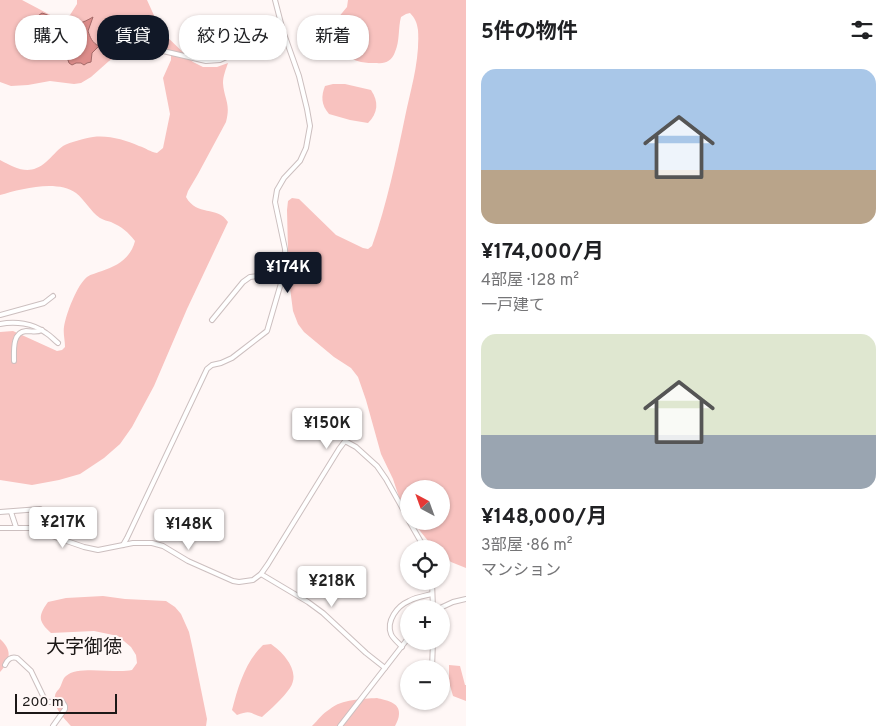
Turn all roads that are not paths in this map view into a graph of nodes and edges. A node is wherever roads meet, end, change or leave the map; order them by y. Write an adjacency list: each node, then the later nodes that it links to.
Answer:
1 (275, 0): 2 (street)
2 (279, 15)
3 (287, 42): 6 (street)
4 (202, 60): 5 (street)
5 (220, 60)
6 (282, 282): 9 (street); 20 (street)
7 (53, 296): 8 (street)
8 (0, 315)
9 (212, 320)
10 (0, 324): 11 (street)
11 (42, 330): 12 (street); 13 (street)
12 (58, 343)
13 (14, 361)
14 (400, 505): 21 (street)
15 (40, 509): 17 (street)
16 (0, 512): 17 (street)
17 (11, 512): 18 (street)
18 (16, 527): 19 (street); 20 (street)
19 (0, 528)
20 (123, 545): 21 (street)
21 (261, 574): 32 (street)
22 (432, 590): 23 (street)
23 (432, 594): 25 (street); 26 (street)
24 (466, 599): 27 (street)
25 (409, 600)
26 (432, 600)
27 (450, 603)
28 (400, 607): 29 (street)
29 (400, 645)
30 (400, 649): 32 (street)
31 (5, 665): 33 (street)
32 (385, 668): 34 (street)
33 (53, 726)
34 (340, 726)

